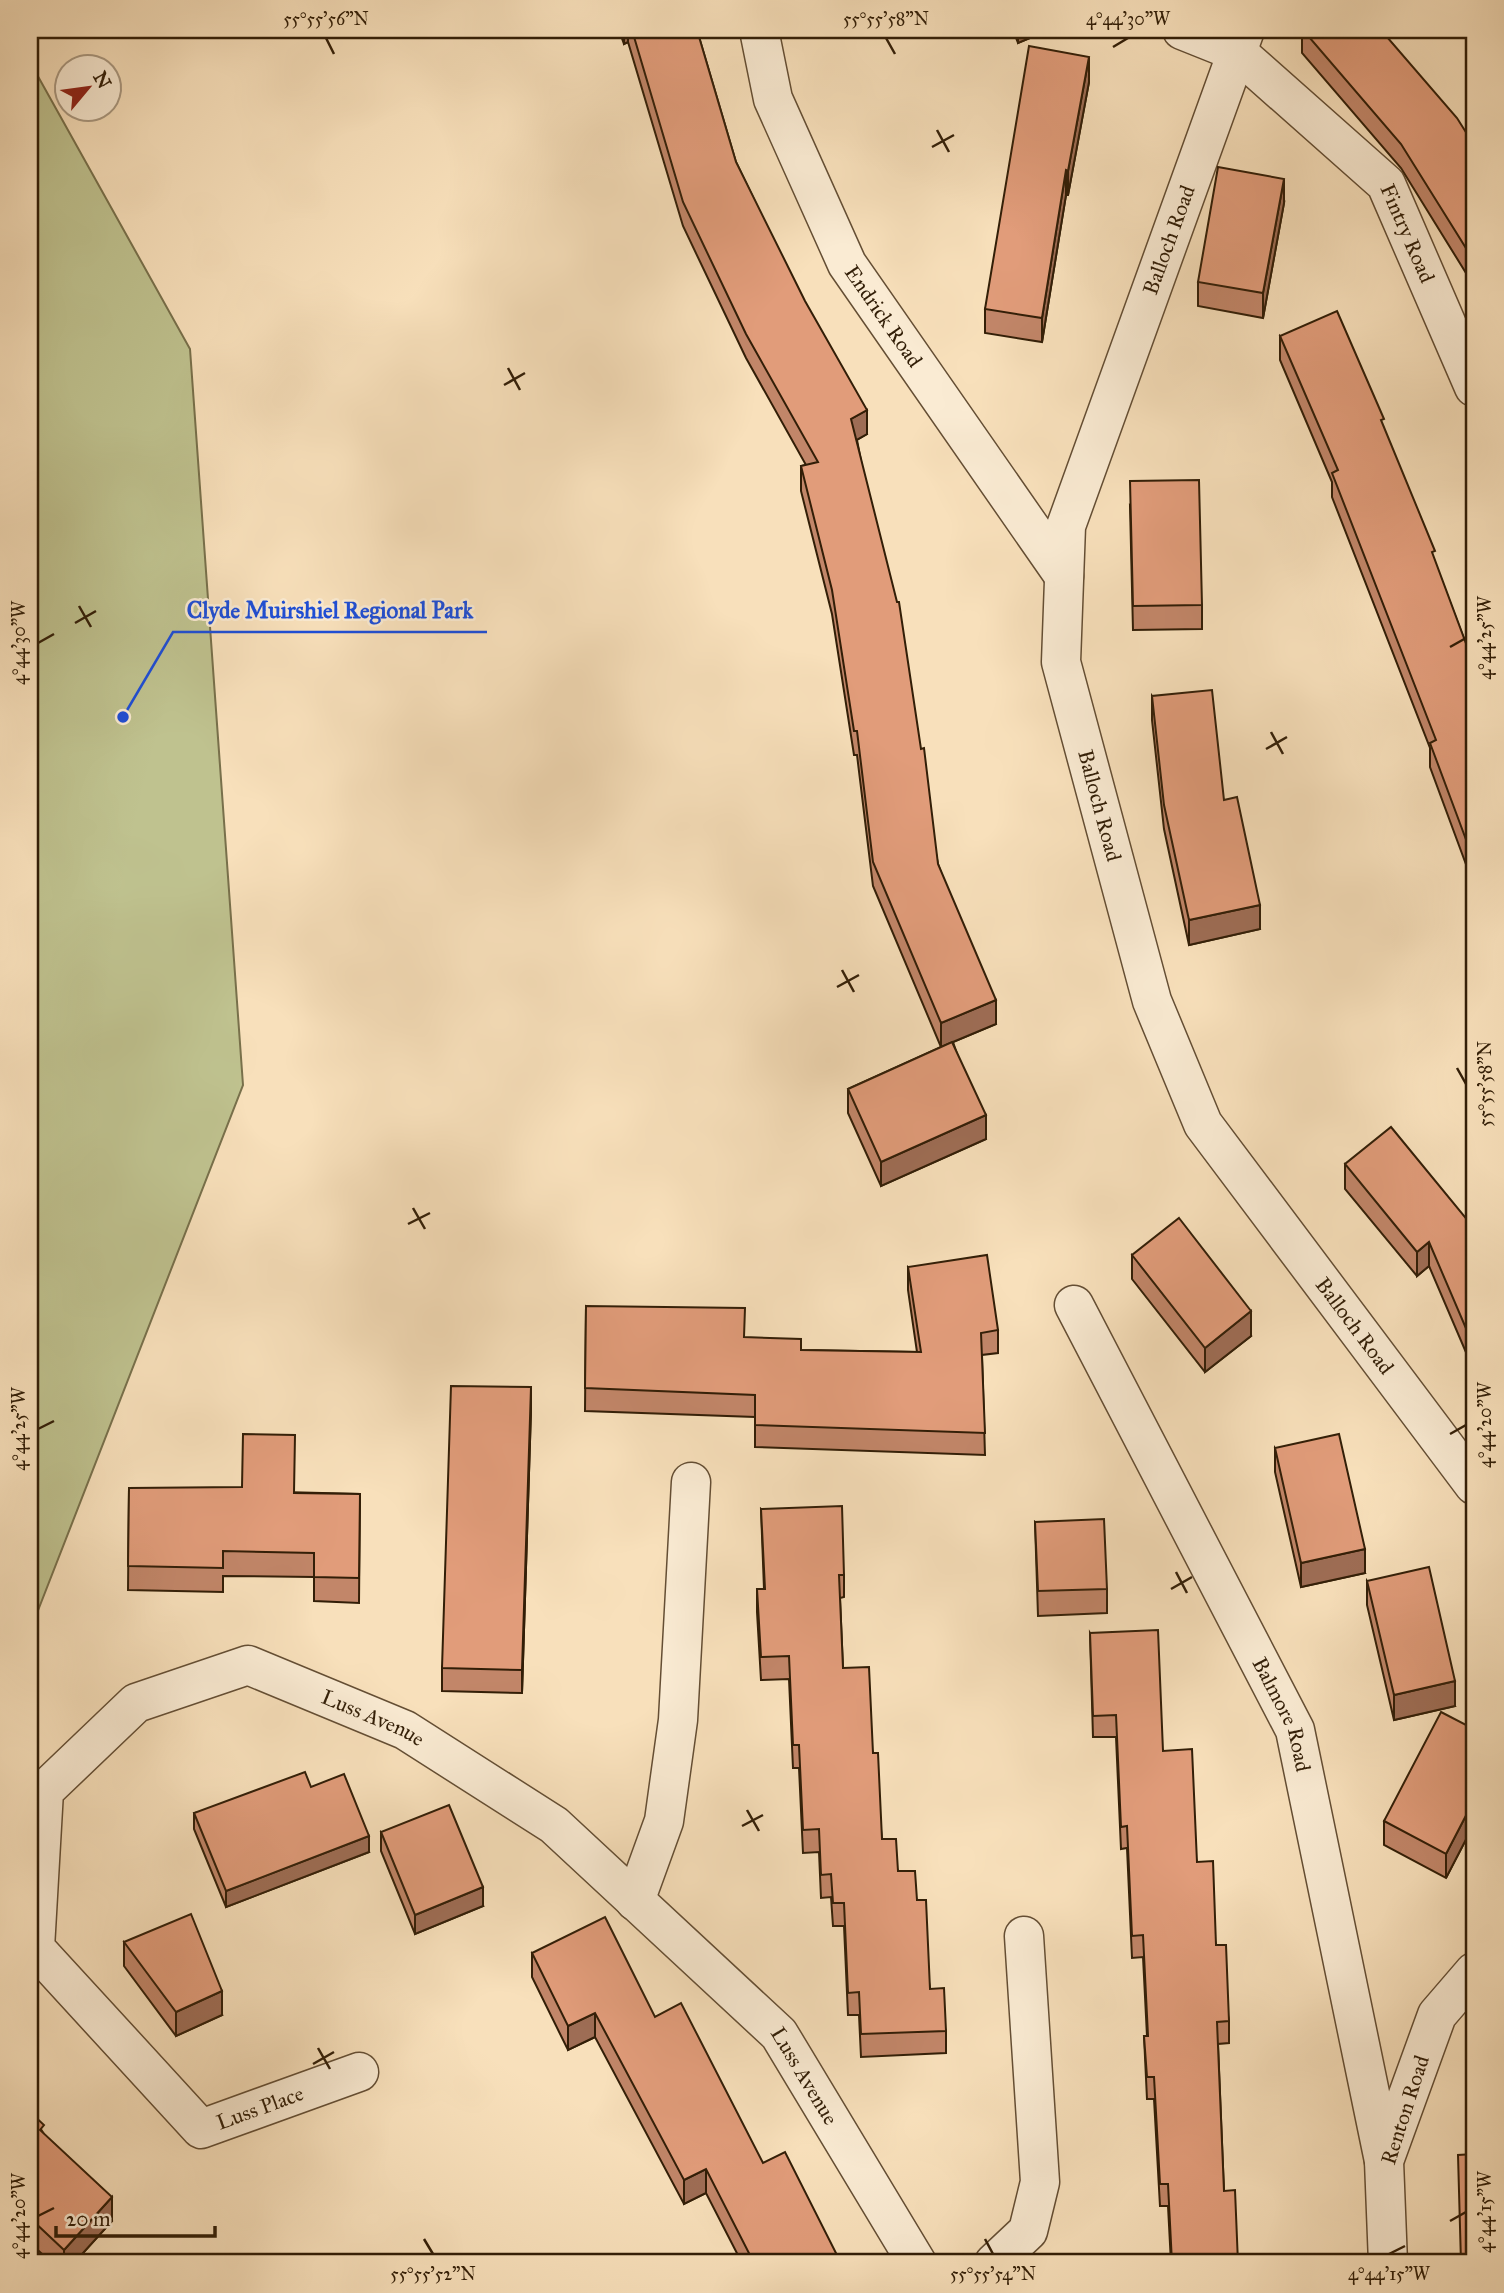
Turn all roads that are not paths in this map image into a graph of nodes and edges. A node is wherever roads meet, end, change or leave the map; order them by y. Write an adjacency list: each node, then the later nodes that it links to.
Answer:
1 (759, 30): 5 (street, Endrick Road)
2 (1182, 30): 3 (street)
3 (1241, 41): 4 (street, Fintry Road); 5 (street, Balloch Road)
4 (1474, 387)
5 (1065, 576): 8 (street, Balloch Road)
6 (1074, 1305): 14 (street, Balmore Road)
7 (691, 1482): 9 (street)
8 (1474, 1485)
9 (635, 1901): 13 (street, Luss Avenue); 15 (street, Luss Avenue)
10 (1024, 1936): 16 (street)
11 (1474, 1972): 14 (street, Renton Road)
12 (359, 2072): 13 (street, Luss Place)
13 (201, 2129)
14 (1384, 2161): 17 (street, Renton Road)
15 (917, 2263)
16 (994, 2263)
17 (1388, 2263)

